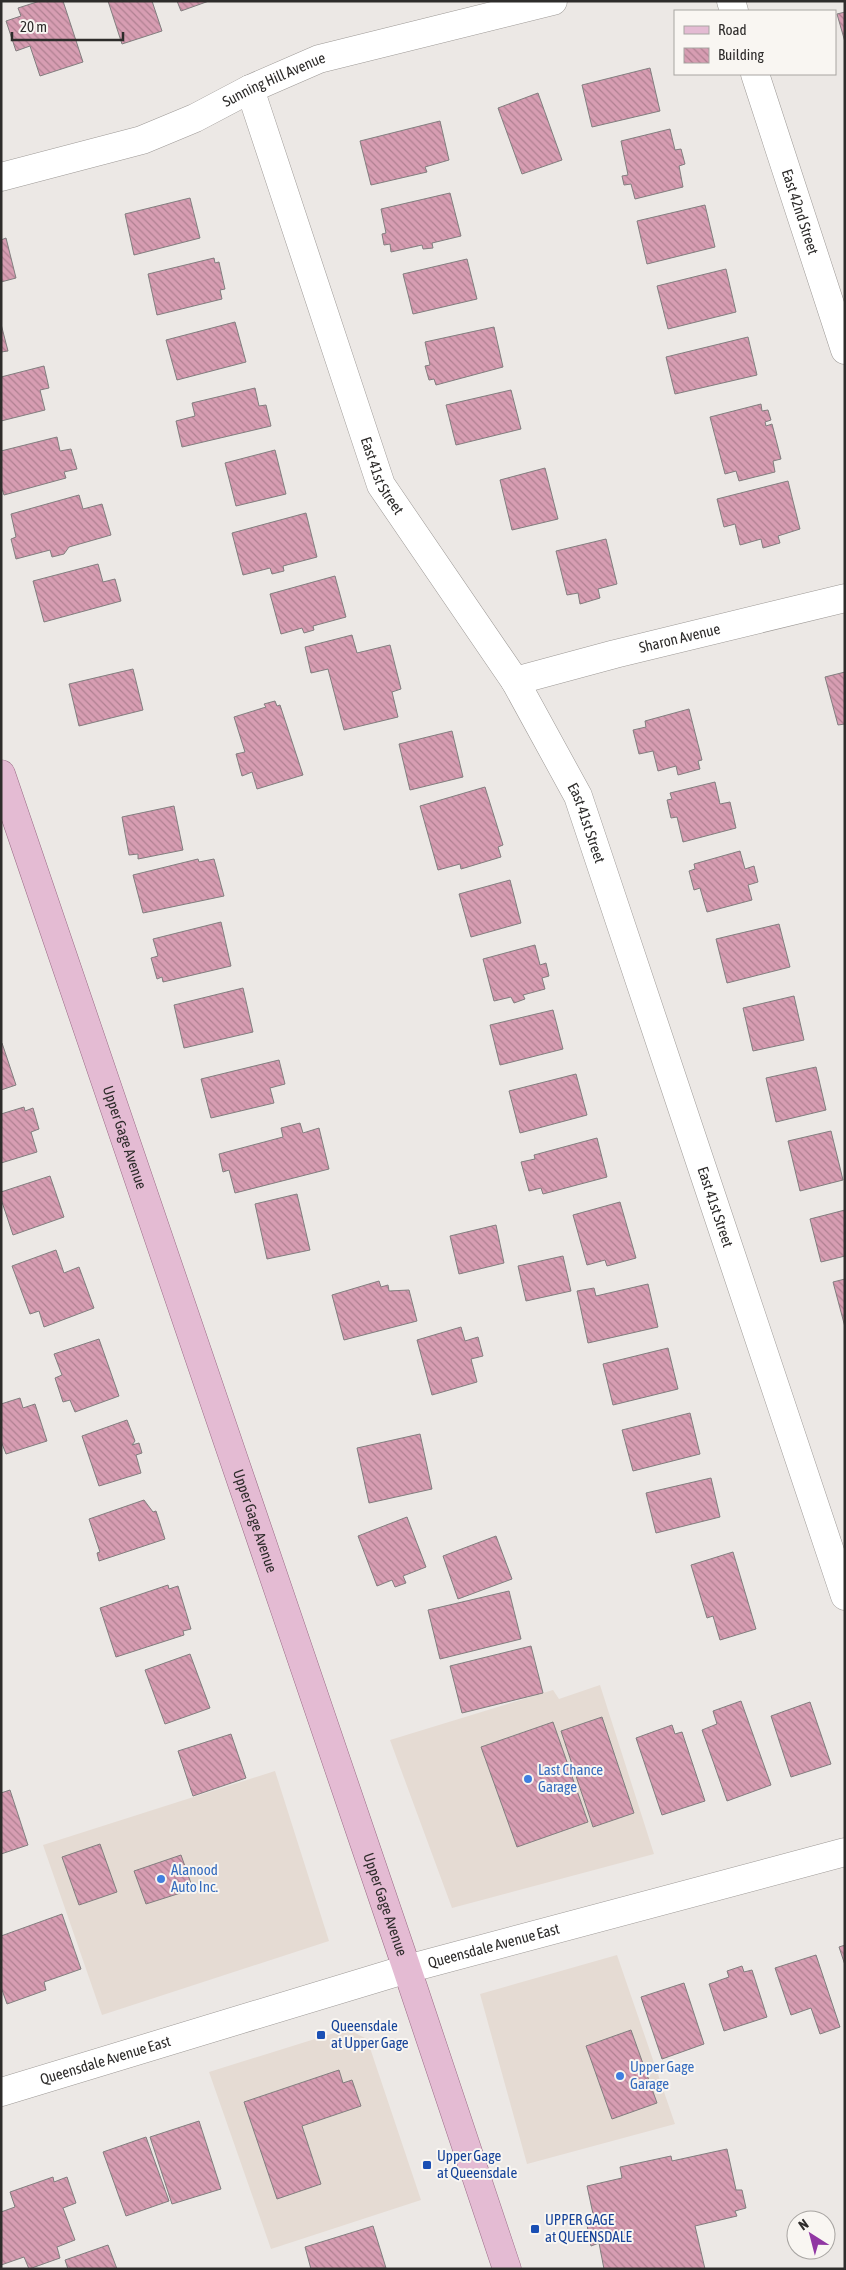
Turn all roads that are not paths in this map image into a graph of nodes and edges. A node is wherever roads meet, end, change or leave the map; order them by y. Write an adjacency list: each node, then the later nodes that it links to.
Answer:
1 (553, 1): 3 (street, Sunning Hill Avenue)
2 (755, 75): 5 (street, East 42nd Street)
3 (250, 89): 4 (street, Sunning Hill Avenue); 7 (street, East 41st Street)
4 (1, 177)
5 (845, 350)
6 (845, 598): 7 (street, Sharon Avenue)
7 (514, 681): 9 (street, East 41st Street)
8 (1, 774): 11 (main road, Upper Gage Avenue)
9 (845, 1596)
10 (845, 1852): 11 (street, Queensdale Avenue East)
11 (407, 1969): 12 (street, Queensdale Avenue East); 13 (main road, Upper Gage Avenue)
12 (1, 2092)
13 (507, 2269)

